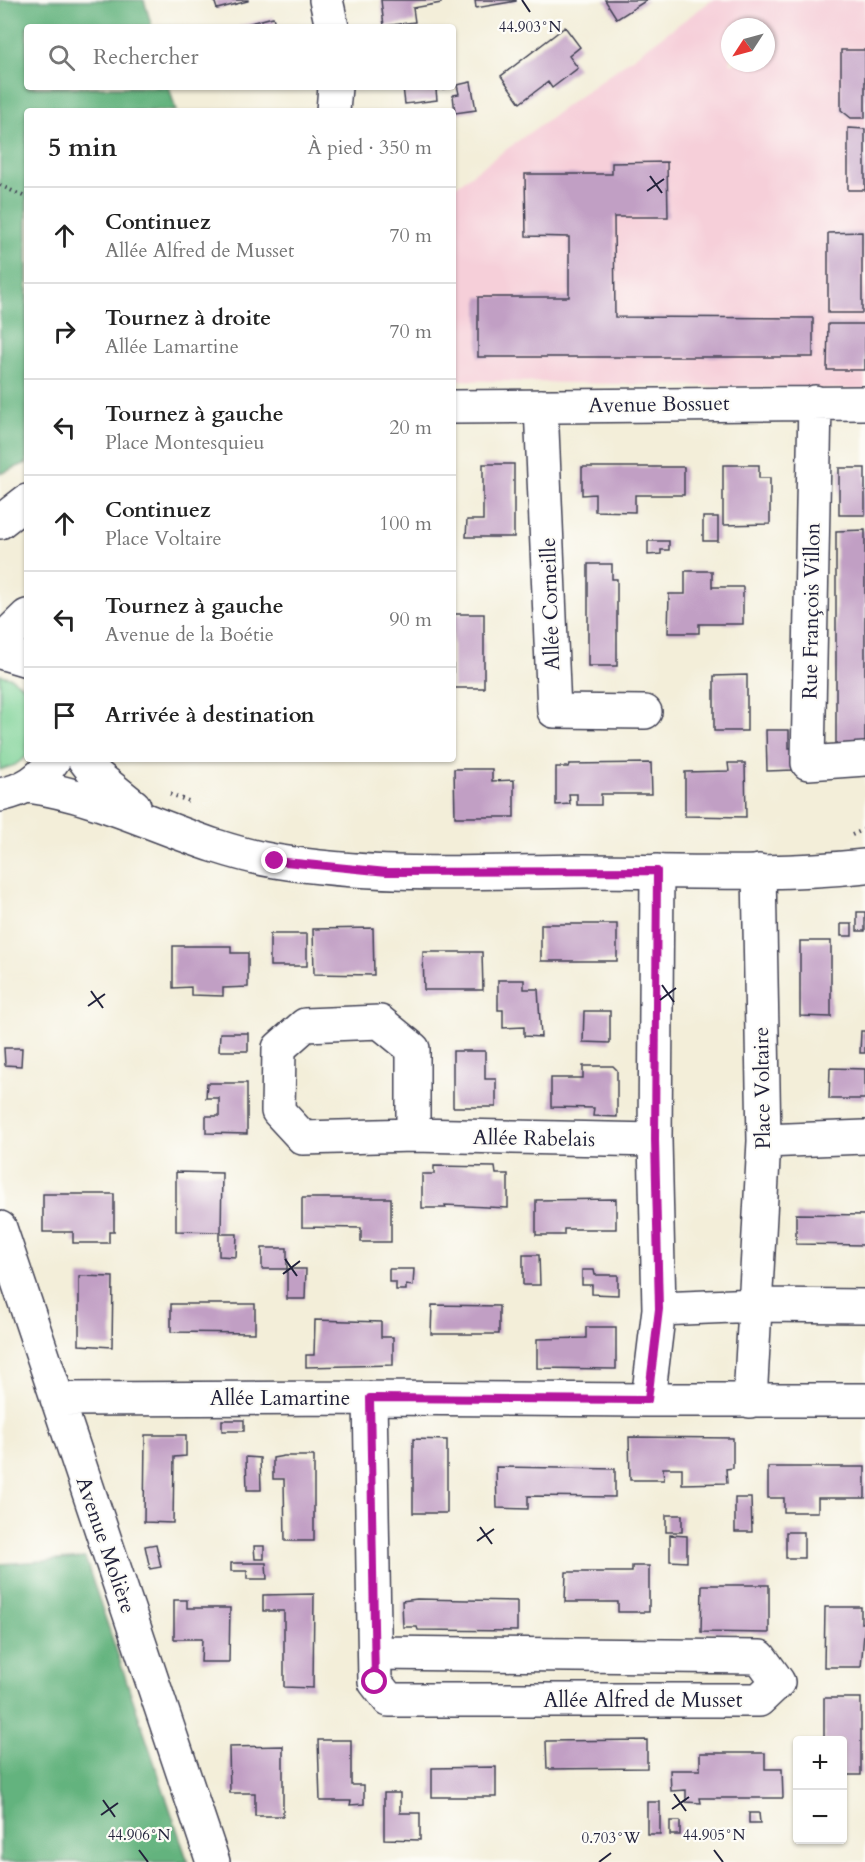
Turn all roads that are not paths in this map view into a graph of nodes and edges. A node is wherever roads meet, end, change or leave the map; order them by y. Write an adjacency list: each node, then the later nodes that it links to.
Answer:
1 (326, 0): 2 (street)
2 (331, 24)
3 (334, 90): 4 (street)
4 (333, 108)
5 (815, 402): 6 (street, Avenue Bossuet); 7 (street, Avenue Bossuet); 16 (street, Rue François Villon)
6 (865, 404)
7 (541, 406): 8 (street, Avenue Bossuet); 15 (street, Allée Corneille)
8 (456, 407)
9 (24, 503): 10 (street)
10 (0, 522)
11 (24, 619): 12 (street)
12 (0, 642)
13 (0, 652): 14 (street)
14 (24, 659)
15 (645, 712)
16 (865, 759)
17 (52, 762): 19 (street)
18 (86, 762): 20 (street)
19 (14, 791): 20 (street)
20 (166, 826): 22 (street)
21 (865, 866): 23 (street)
22 (657, 871): 23 (street); 26 (street)
23 (759, 872): 27 (street, Place Voltaire)
24 (413, 1135): 24 (street, Allée Rabelais); 26 (street, Allée Rabelais)
25 (865, 1137): 27 (street)
26 (655, 1140): 31 (street)
27 (764, 1142): 29 (street, Place Voltaire)
28 (0, 1228): 33 (street, Avenue Molière)
29 (757, 1305): 30 (street); 31 (street); 36 (street, Place Voltaire)
30 (865, 1306)
31 (659, 1309): 34 (street)
32 (370, 1398): 33 (street, Allée Lamartine); 34 (street, Allée Lamartine); 37 (street, Allée Alfred de Musset)
33 (57, 1400): 38 (street, Avenue Molière)
34 (648, 1400): 36 (street, Allée Lamartine)
35 (865, 1400): 36 (street, Allée Lamartine)
36 (750, 1401)
37 (375, 1653): 37 (street, Allée Alfred de Musset)
38 (213, 1862)

